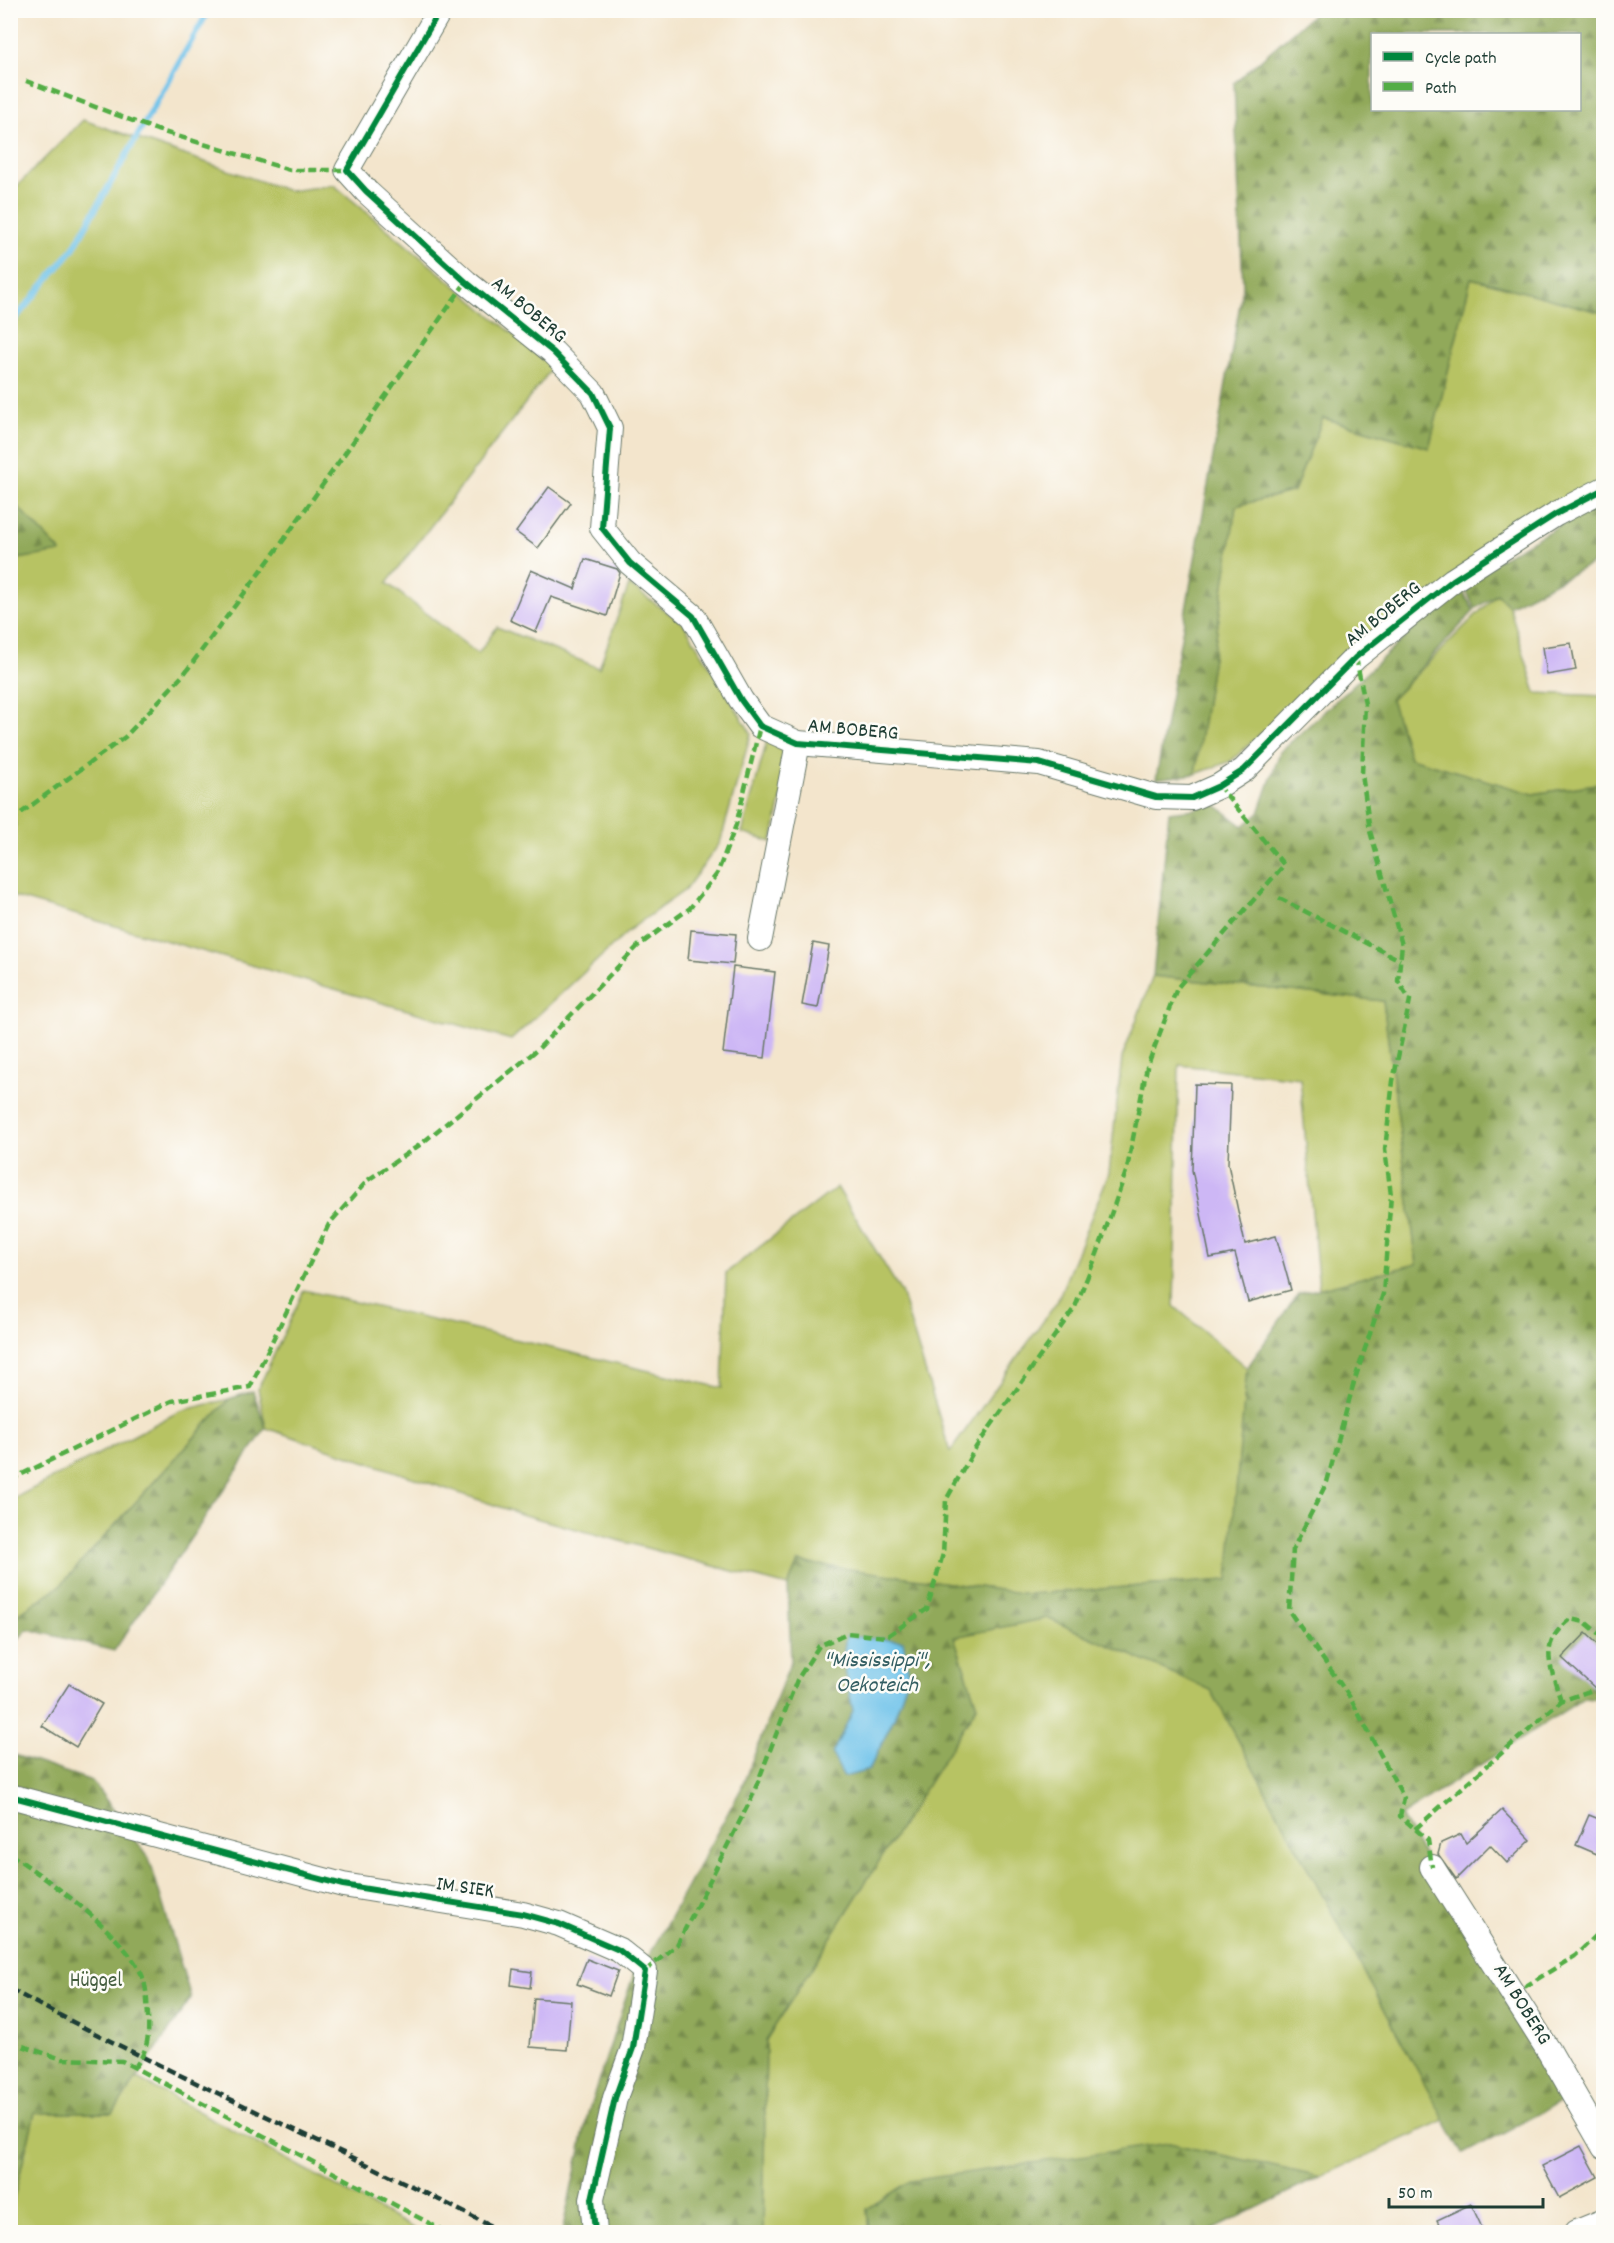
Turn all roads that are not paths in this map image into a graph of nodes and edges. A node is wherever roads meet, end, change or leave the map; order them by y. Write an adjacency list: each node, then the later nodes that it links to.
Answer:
1 (440, 10): 3 (street, AM BOBERG)
2 (1604, 489): 3 (street, AM BOBERG)
3 (798, 743): 4 (street)
4 (760, 939)
5 (10, 1796): 9 (street, IM SIEK)
6 (1432, 1867): 7 (street, AM BOBERG)
7 (1604, 2147)
8 (1604, 2221): 10 (street)
9 (595, 2232)
10 (1577, 2232)

